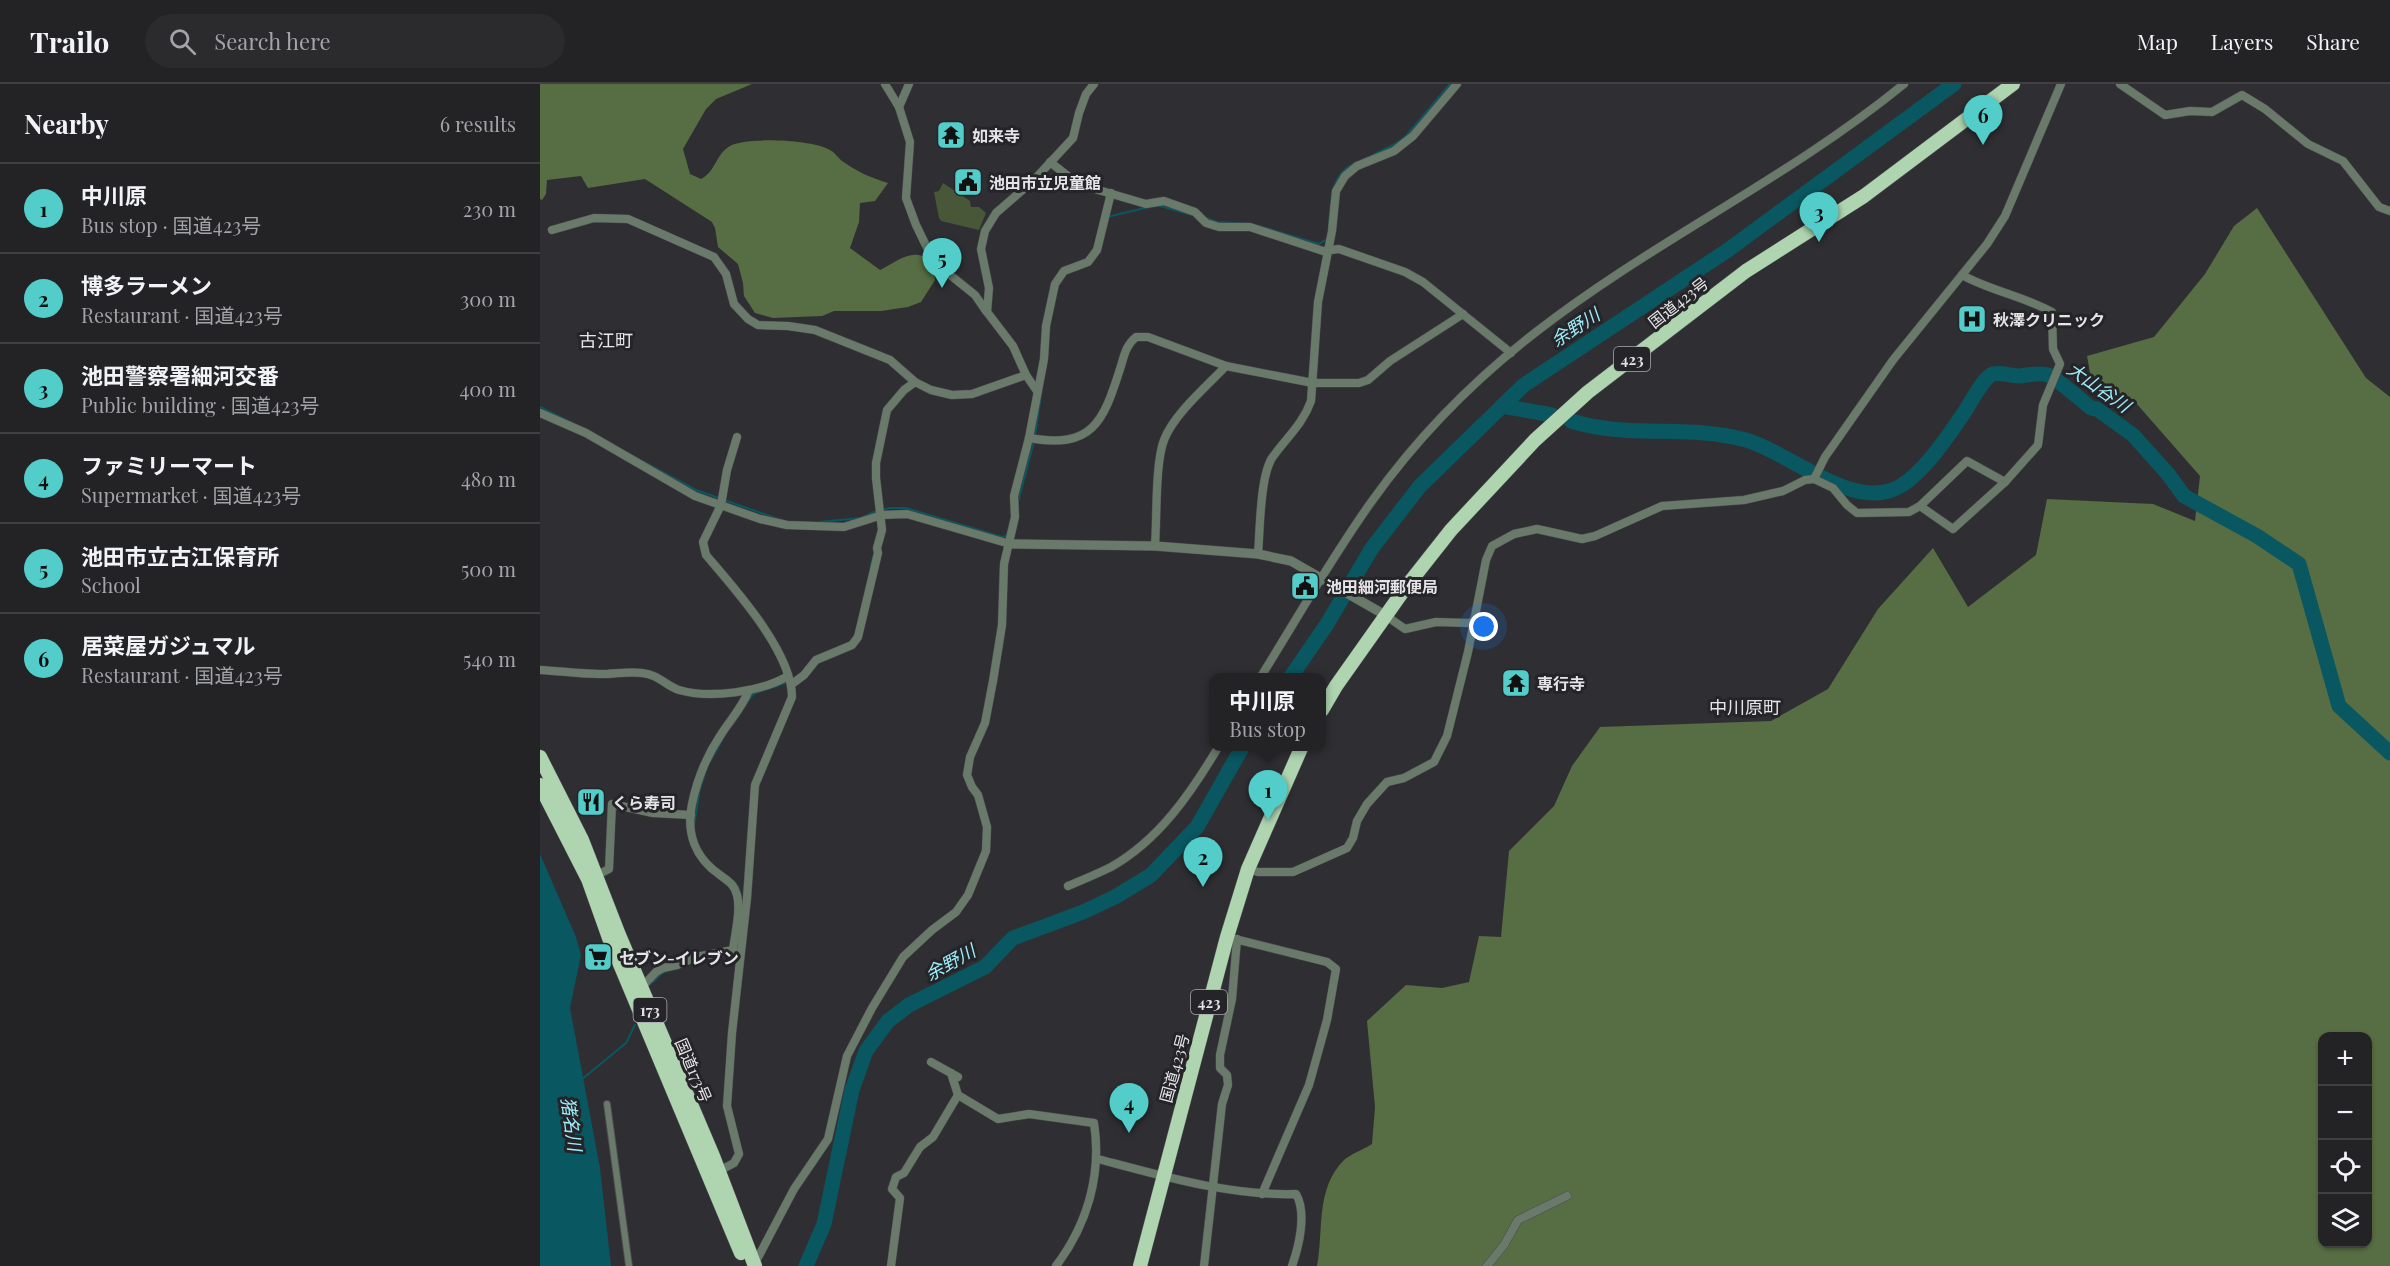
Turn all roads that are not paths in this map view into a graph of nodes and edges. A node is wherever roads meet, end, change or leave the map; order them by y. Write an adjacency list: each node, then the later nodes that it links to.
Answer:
1 (885, 84): 11 (street)
2 (909, 84): 11 (street)
3 (1094, 84): 10 (street)
4 (1102, 84): 10 (street)
5 (1456, 84): 16 (street)
6 (1900, 84): 20 (street)
7 (2013, 84): 38 (highway, 国道423号 / 423)
8 (2061, 84): 17 (street)
9 (2120, 84): 14 (street)
10 (1086, 94): 12 (street)
11 (899, 107): 18 (street)
12 (1050, 162): 13 (street); 18 (street)
13 (1110, 193): 16 (street); 25 (street)
14 (2390, 211)
15 (552, 230): 23 (street)
16 (1329, 249): 19 (street); 24 (street)
17 (1962, 275): 29 (street); 30 (street)
18 (987, 312): 22 (street)
19 (1463, 314): 20 (street); 24 (street)
20 (1511, 353): 37 (street)
21 (1226, 366): 24 (street); 28 (street); 35 (street)
22 (1026, 375): 23 (street); 25 (street)
23 (915, 382): 33 (street)
24 (1313, 383): 36 (street)
25 (1037, 391): 28 (street)
26 (540, 413): 31 (street)
27 (737, 437): 31 (street)
28 (1029, 438): 34 (street)
29 (1814, 479): 32 (street); 39 (street)
30 (2005, 482): 32 (street); 32 (street)
31 (721, 505): 33 (street); 42 (street)
32 (1920, 506)
33 (882, 516): 34 (street); 43 (street)
34 (1010, 544): 35 (street); 68 (street)
35 (1155, 546): 36 (street)
36 (1258, 554): 37 (street)
37 (1324, 579): 38 (street); 41 (street)
38 (1379, 611): 39 (street); 45 (highway, 国道423号 / 423)
39 (1475, 620): 51 (street)
40 (540, 670): 44 (street)
41 (1263, 673)
42 (788, 676): 43 (street); 44 (street)
43 (792, 684): 55 (street)
44 (749, 690): 50 (street)
45 (1326, 703)
46 (1216, 751): 53 (street)
47 (1300, 751): 51 (highway, 国道423号 / 423)
48 (540, 757): 52 (highway, 国道173号 / 173)
49 (540, 785): 52 (highway, 国道173号 / 173)
50 (691, 815): 52 (street); 54 (street)
51 (1248, 869): 56 (highway, 国道423号 / 423)
52 (592, 877): 57 (highway, 国道173号 / 173); 62 (highway, 国道173号 / 173)
53 (1068, 886)
54 (738, 897): 55 (street); 57 (street)
55 (747, 898): 62 (street)
56 (1232, 938): 63 (highway, 国道423号 / 423); 64 (street); 65 (street)
57 (641, 988): 62 (highway, 国道173号 / 173)
58 (931, 1062): 59 (street)
59 (958, 1095): 61 (street); 69 (street)
60 (607, 1104): 67 (street)
61 (1098, 1160): 63 (street); 70 (street)
62 (713, 1174): 68 (highway, 国道173号 / 173)
63 (1162, 1176): 64 (street); 71 (highway, 国道423号 / 423)
64 (1213, 1186): 65 (street); 72 (street)
65 (1262, 1194): 73 (street)
66 (1567, 1196): 74 (street)
67 (629, 1266)
68 (752, 1266)
69 (891, 1266)
70 (1056, 1266)
71 (1140, 1266)
72 (1204, 1266)
73 (1292, 1266)
74 (1487, 1266)

